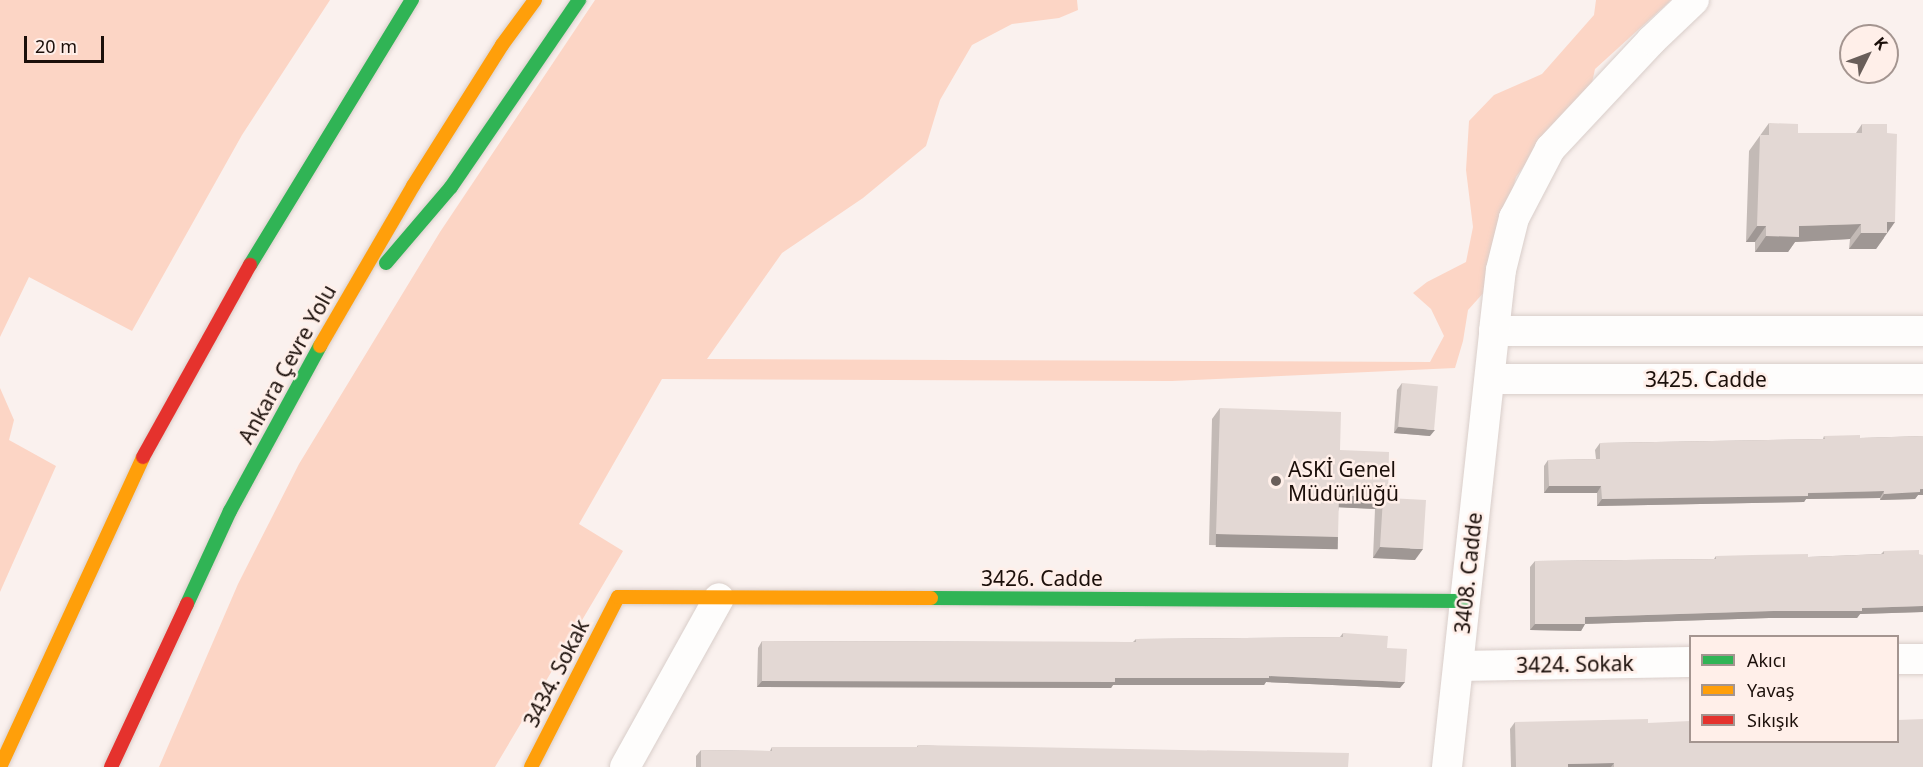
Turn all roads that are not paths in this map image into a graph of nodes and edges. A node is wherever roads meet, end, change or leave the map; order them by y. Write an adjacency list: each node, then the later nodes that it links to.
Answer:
1 (400, 0): 6 (main road)
2 (412, 0): 6 (main road)
3 (535, 0): 7 (main road, Ankara Çevre Yolu)
4 (579, 0): 7 (main road)
5 (1694, 0): 8 (street, 3408. Cadde)
6 (361, 81): 19 (main road)
7 (328, 331): 20 (main road, Ankara Çevre Yolu)
8 (1494, 331): 9 (street); 11 (street, 3408. Cadde)
9 (1923, 331)
10 (1923, 379): 11 (street, 3425. Cadde)
11 (1490, 380): 14 (street, 3408. Cadde)
12 (618, 597): 13 (main road, 3426. Cadde); 21 (main road, 3434. Sokak)
13 (719, 598): 14 (main road, 3426. Cadde); 22 (street)
14 (1465, 601): 18 (street, 3408. Cadde)
15 (1923, 658): 16 (street)
16 (1899, 659)
17 (1689, 662): 18 (street, 3424. Sokak)
18 (1459, 666): 23 (street, 3408. Cadde)
19 (0, 767)
20 (111, 767)
21 (531, 767)
22 (625, 767)
23 (1447, 767)

